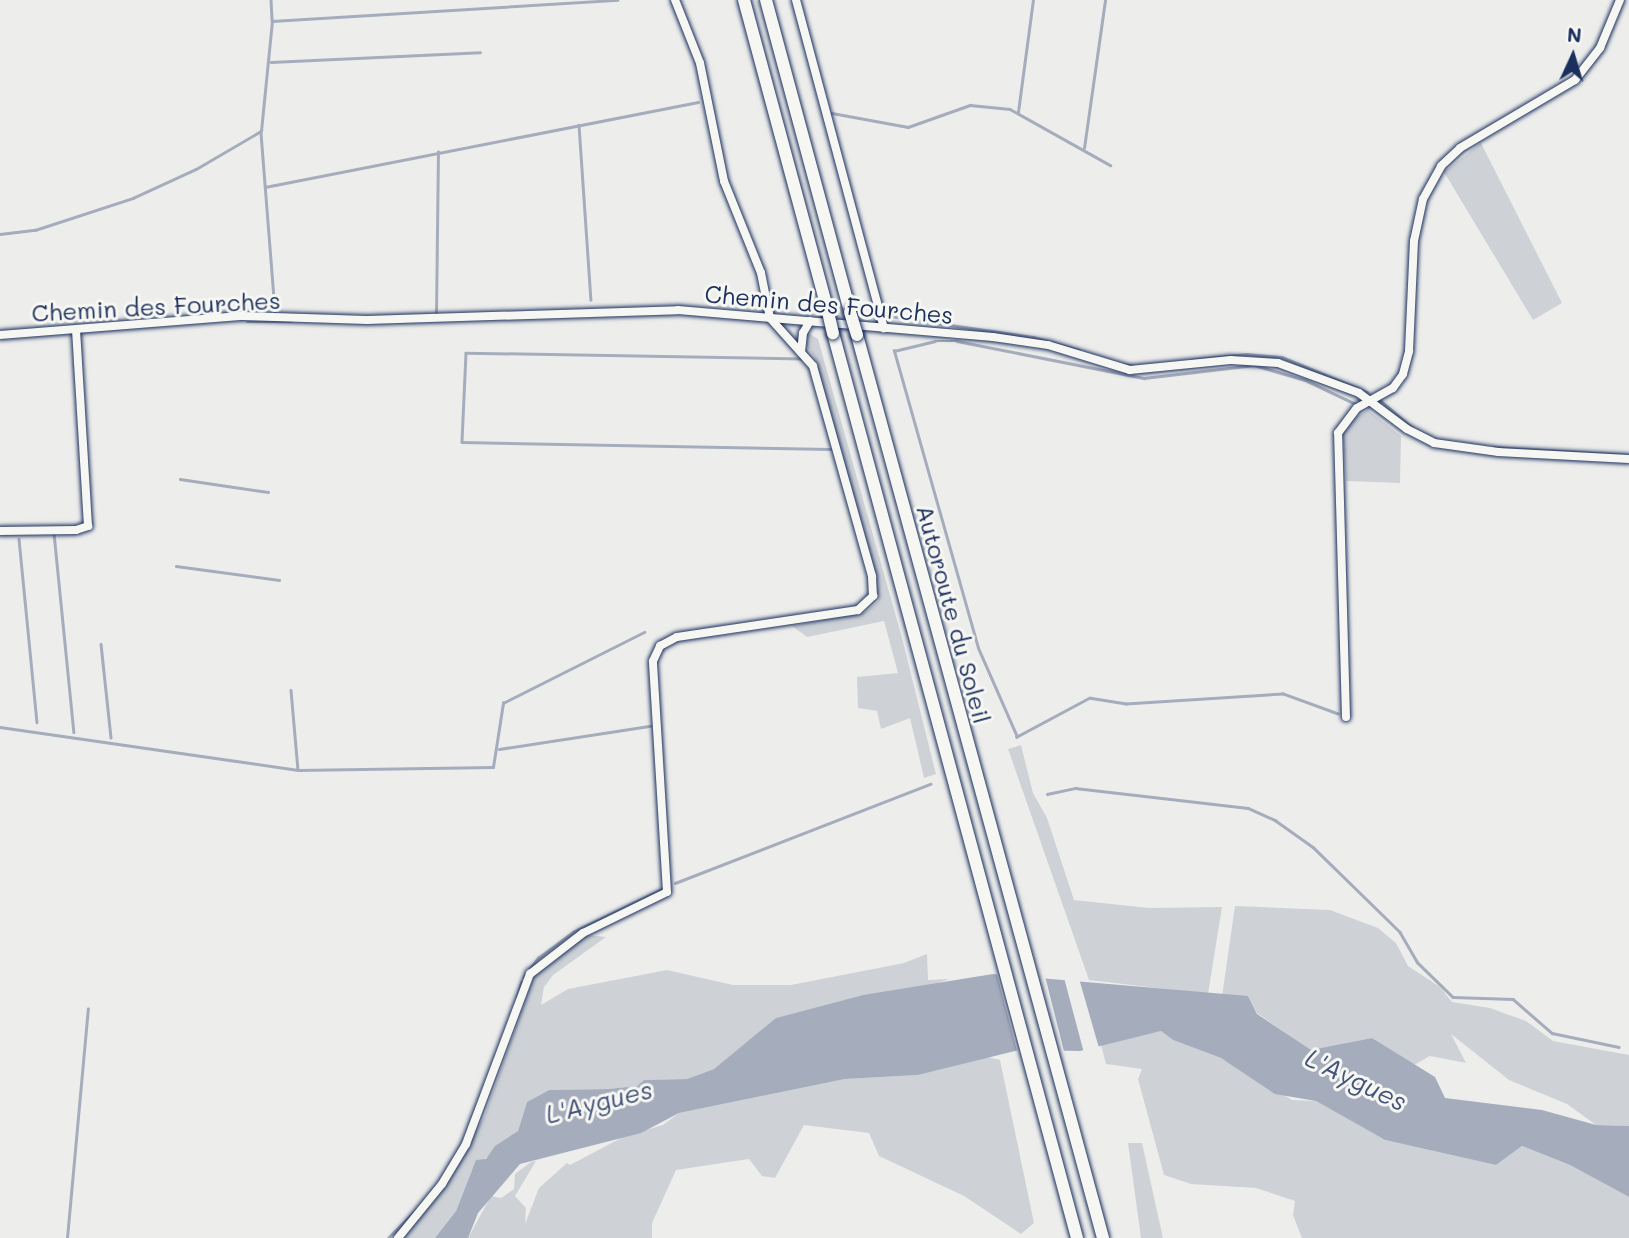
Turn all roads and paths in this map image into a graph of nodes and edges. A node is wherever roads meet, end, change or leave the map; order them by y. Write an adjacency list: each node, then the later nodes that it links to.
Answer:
1 (675, 0): 6 (street)
2 (744, 0): 17 (highway, Autoroute du Soleil, bridge)
3 (766, 0): 18 (highway, Autoroute du Soleil, bridge)
4 (796, 0): 8 (street)
5 (1620, 0): 12 (street)
6 (770, 318): 7 (street, Chemin des Fourches); 9 (street, Chemin des Fourches); 11 (street)
7 (810, 321): 8 (street, Chemin des Fourches); 11 (street)
8 (884, 328): 12 (street, Chemin des Fourches)
9 (76, 330): 10 (street, Chemin des Fourches); 14 (street)
10 (0, 335)
11 (801, 352): 16 (street)
12 (1372, 400): 13 (street, Chemin des Fourches); 15 (street)
13 (1629, 459)
14 (0, 531)
15 (1346, 717)
16 (398, 1238)
17 (1077, 1238)
18 (1103, 1238)

